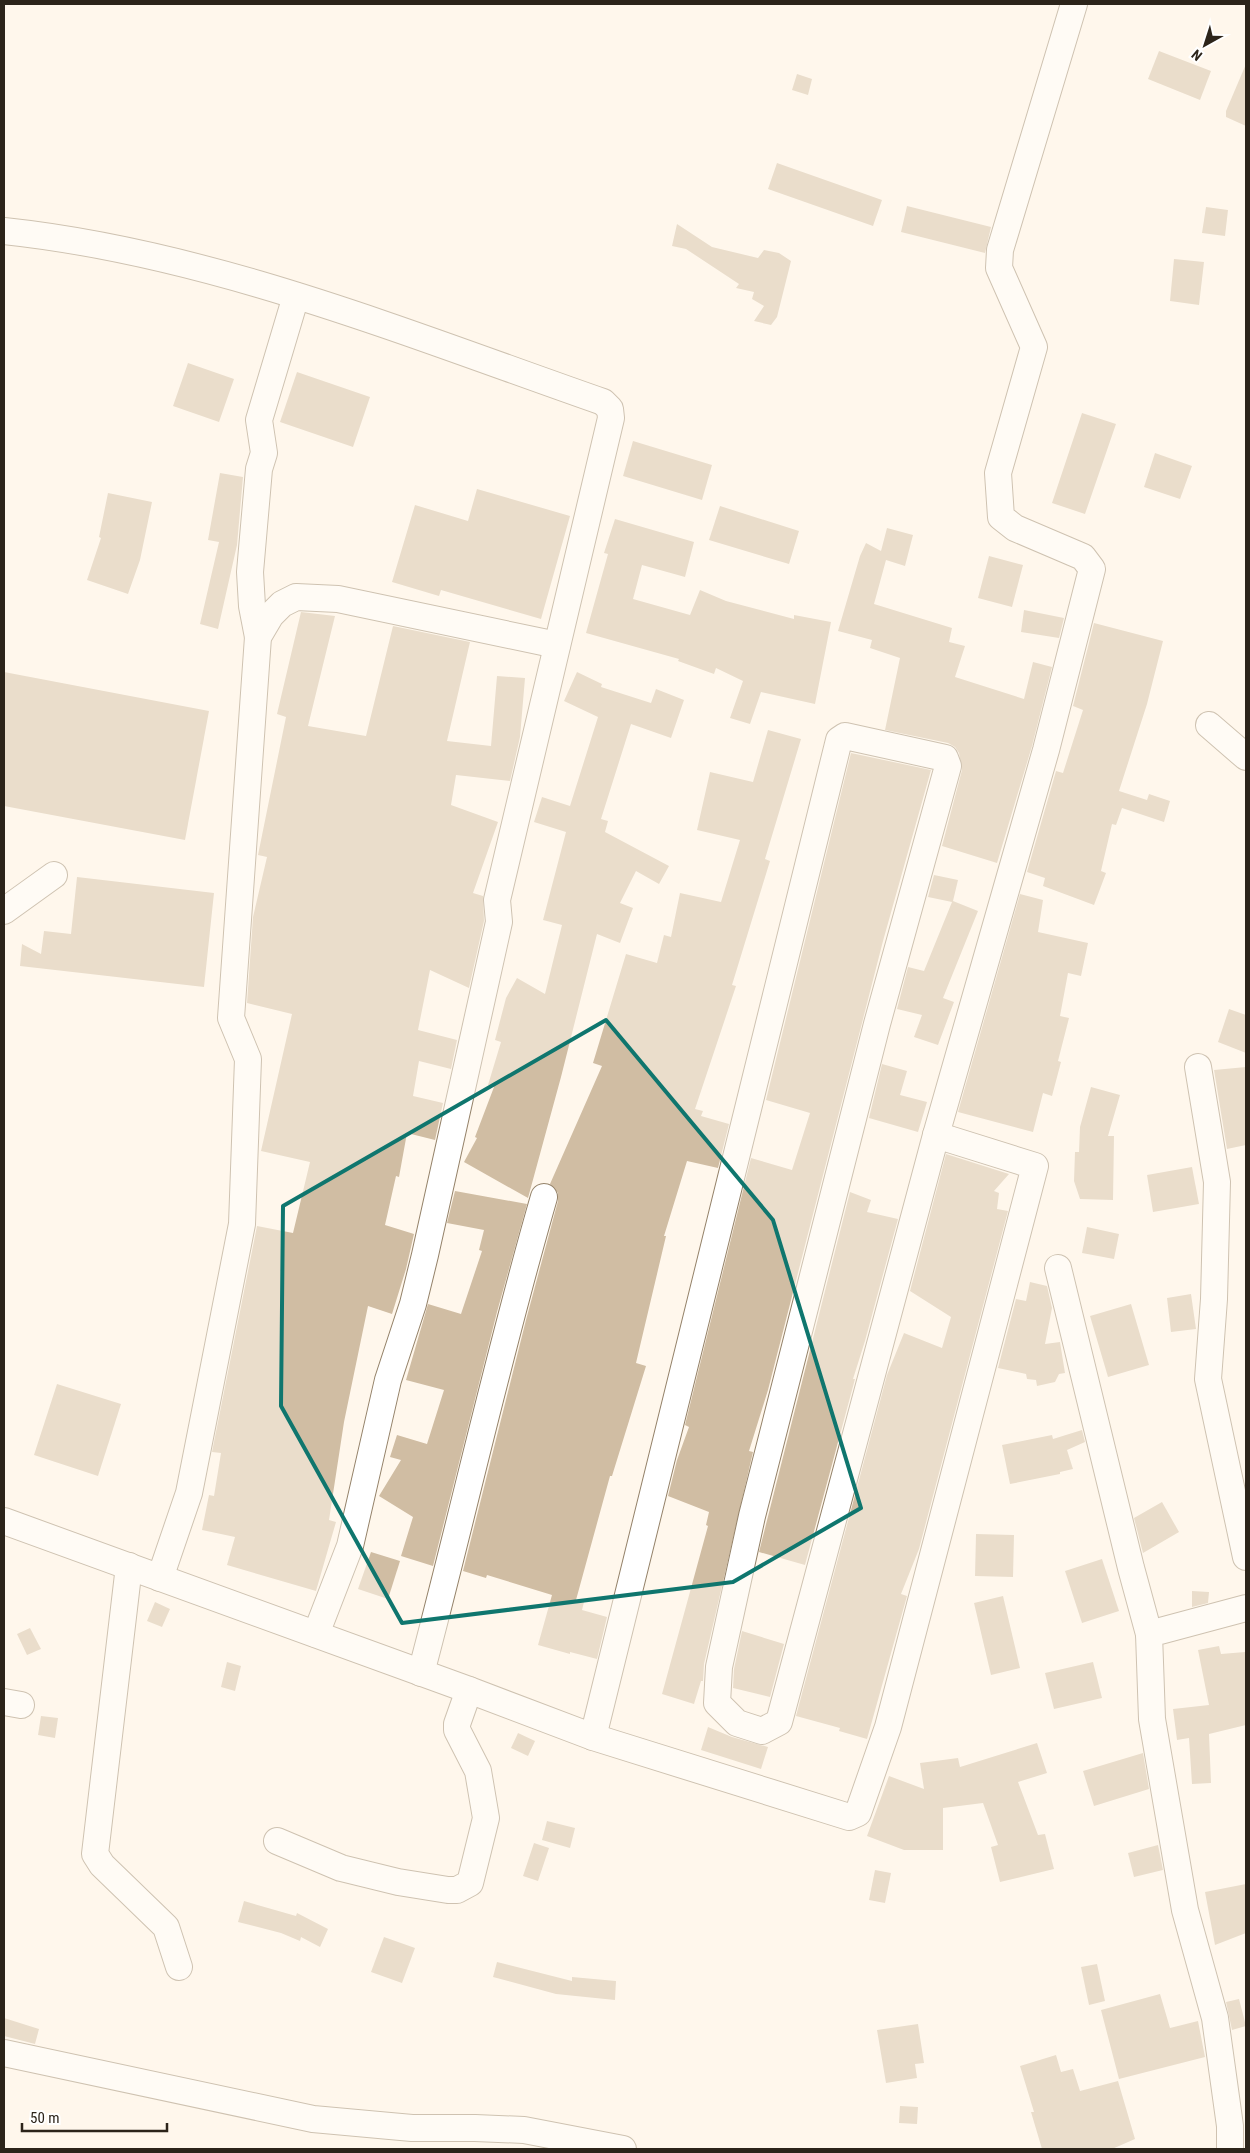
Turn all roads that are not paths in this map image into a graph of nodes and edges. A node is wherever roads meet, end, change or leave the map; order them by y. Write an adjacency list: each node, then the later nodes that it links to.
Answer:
1 (1074, 4): 11 (street)
2 (4, 231): 3 (street)
3 (296, 296): 4 (street); 5 (street)
4 (258, 637): 5 (street); 17 (street)
5 (557, 645): 19 (street)
6 (1208, 725): 7 (street)
7 (1246, 757)
8 (54, 875): 9 (street)
9 (4, 911)
10 (1198, 1067): 15 (street)
11 (936, 1135): 23 (street); 23 (street)
12 (544, 1197): 21 (street)
13 (1058, 1268): 20 (street)
14 (4, 1521): 16 (street)
15 (1246, 1557)
16 (129, 1566): 17 (street); 25 (street)
17 (160, 1578): 19 (street)
18 (1246, 1608): 20 (street)
19 (316, 1634): 21 (street)
20 (1149, 1634): 28 (street)
21 (421, 1673): 22 (street)
22 (469, 1690): 23 (street); 24 (street)
23 (593, 1737)
24 (277, 1841)
25 (180, 1967)
26 (4, 2053): 27 (street)
27 (623, 2149)
28 (1230, 2149)

